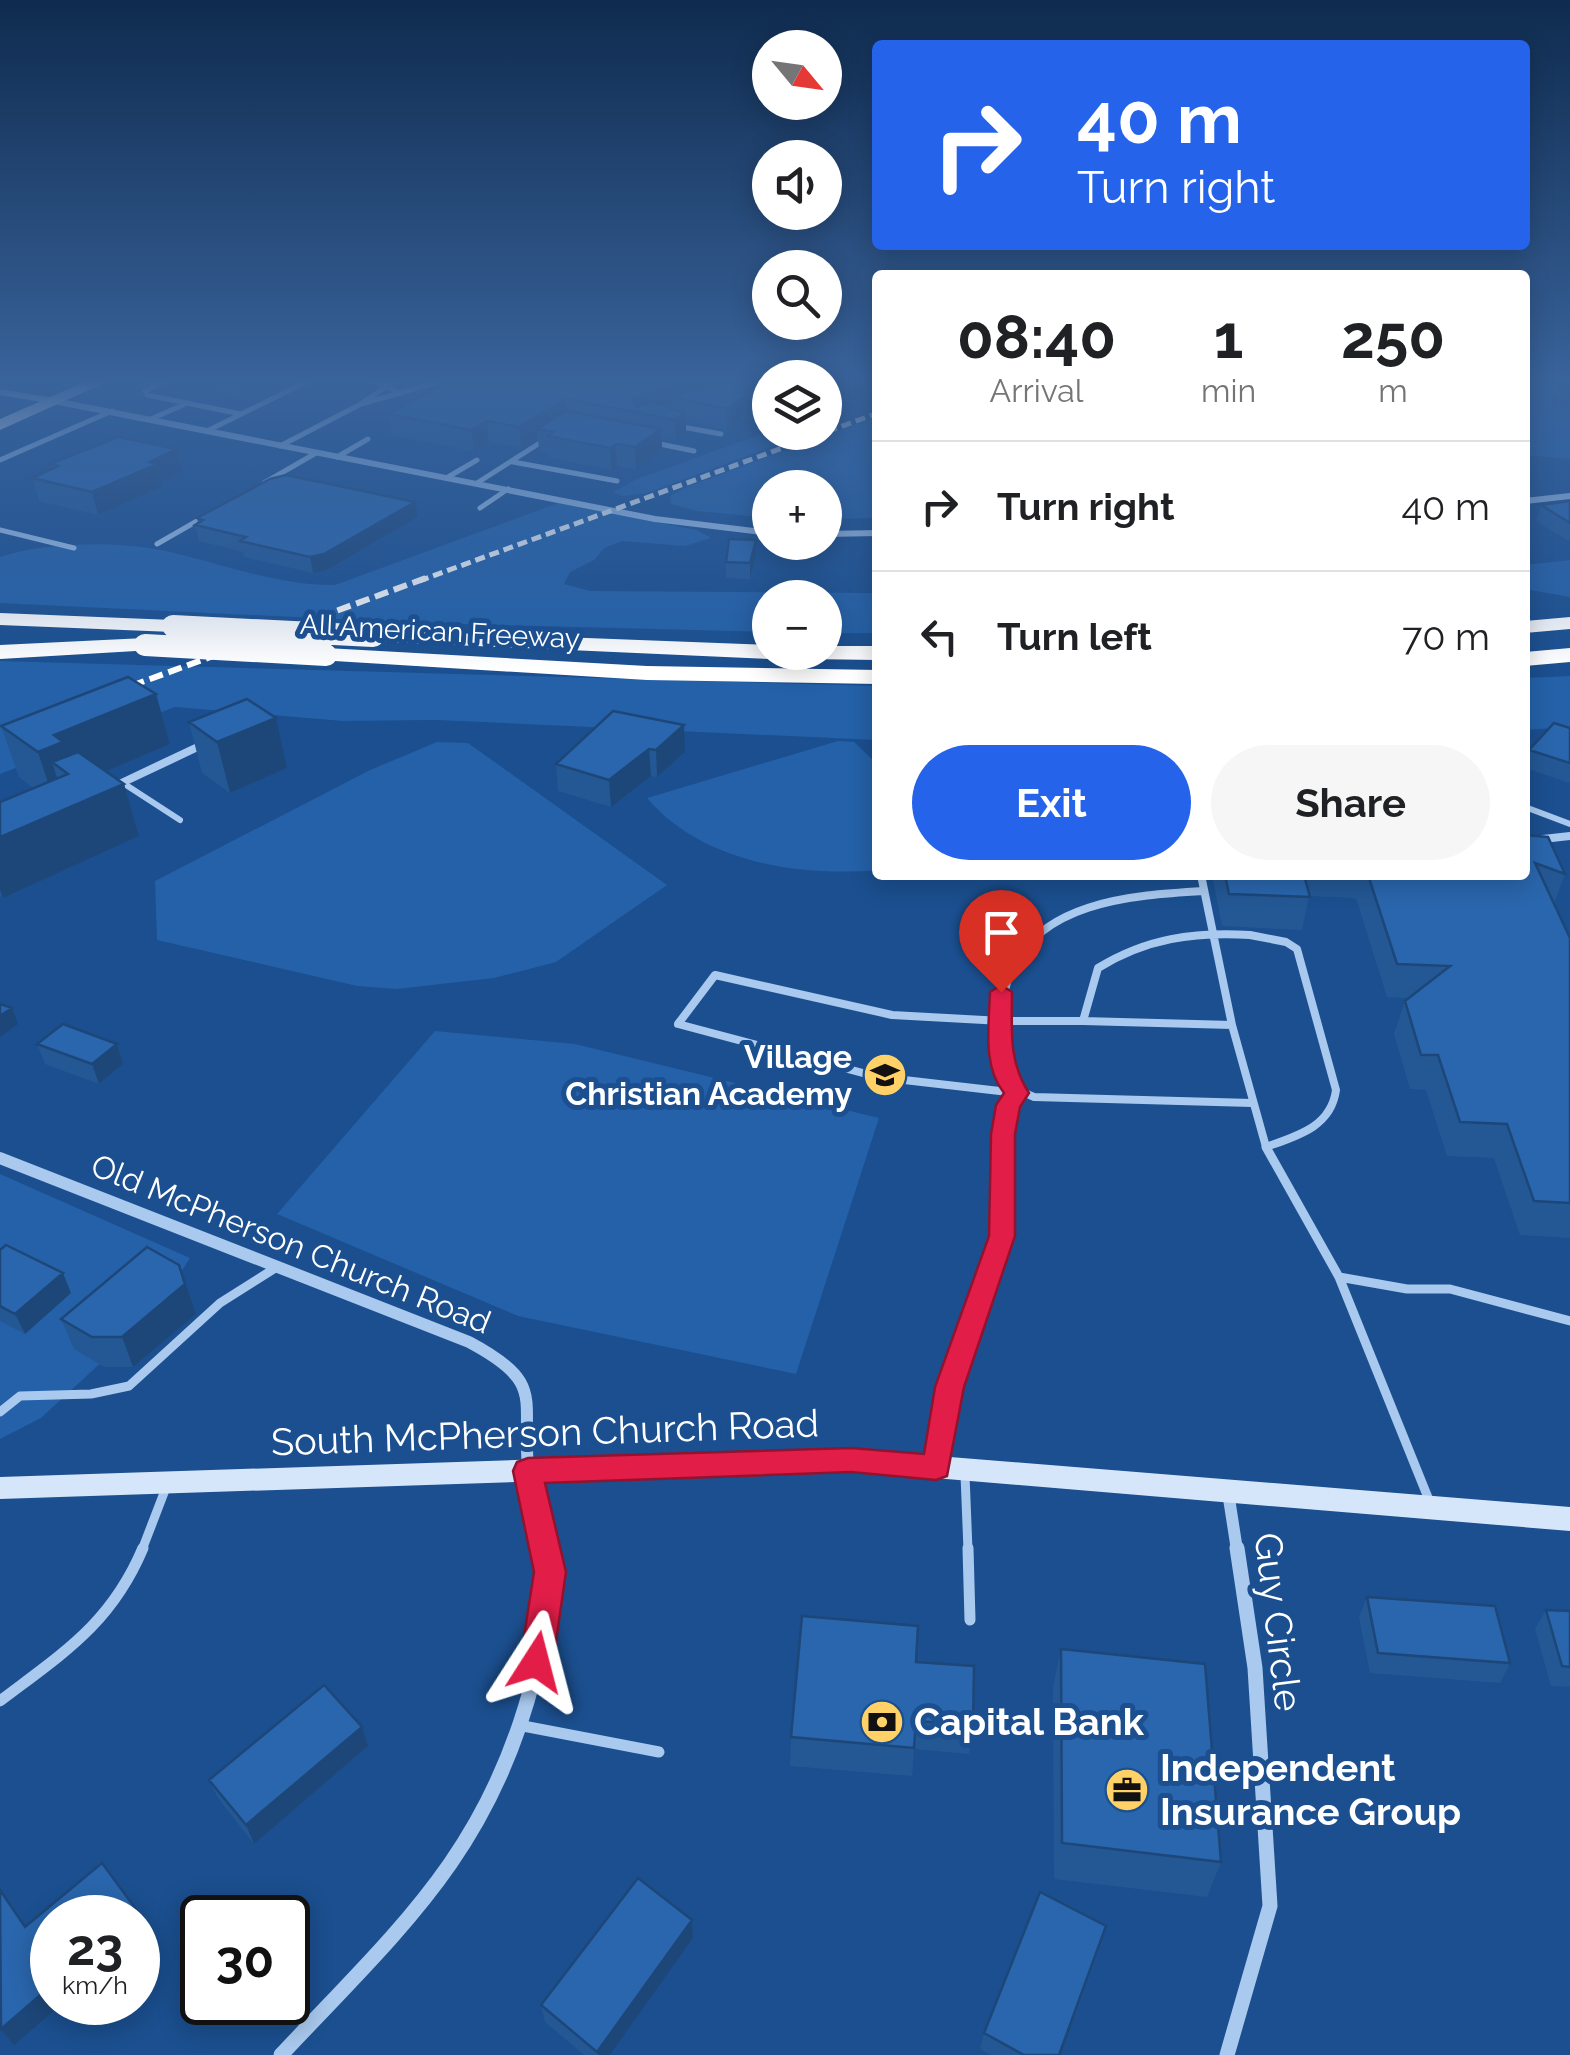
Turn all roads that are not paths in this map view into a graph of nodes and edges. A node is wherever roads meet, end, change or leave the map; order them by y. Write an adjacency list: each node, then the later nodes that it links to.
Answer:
1 (276, 476): 10 (lane)
2 (437, 476): 6 (street)
3 (452, 476): 6 (lane)
4 (488, 476): 8 (lane)
5 (584, 476): 7 (lane)
6 (448, 478): 8 (street)
7 (616, 482)
8 (477, 483): 9 (street)
9 (508, 489): 14 (lane); 16 (street)
10 (251, 490)
11 (1570, 496): 12 (street)
12 (1530, 500)
13 (220, 508): 19 (lane)
14 (480, 508)
15 (0, 530): 20 (lane)
16 (752, 531)
17 (872, 533): 18 (street)
18 (842, 534)
19 (158, 544)
20 (74, 548)
21 (0, 619): 26 (highway, All American Freeway, bridge)
22 (1570, 623): 23 (highway)
23 (1530, 627)
24 (0, 639): 25 (highway)
25 (111, 647): 27 (highway); 32 (highway, All American Freeway, bridge)
26 (752, 651)
27 (0, 652)
28 (842, 652): 29 (highway)
29 (872, 653)
30 (1570, 656): 31 (highway)
31 (1530, 659)
32 (872, 677)
33 (217, 737): 34 (street)
34 (123, 783): 35 (street); 37 (lane)
35 (105, 791)
36 (1530, 809): 38 (lane)
37 (180, 820)
38 (1570, 824)
39 (1570, 836): 40 (lane)
40 (1530, 841)
41 (1202, 880): 42 (lane)
42 (1204, 891): 43 (lane); 44 (lane)
43 (1215, 934): 45 (lane); 46 (lane); 49 (lane)
44 (1002, 1021): 45 (lane); 47 (lane); 47 (lane)
45 (1084, 1021): 46 (lane)
46 (1232, 1025): 48 (lane)
47 (1017, 1093): 48 (lane); 55 (lane)
48 (1252, 1103): 49 (lane)
49 (1266, 1147): 52 (lane)
50 (0, 1158): 51 (street, Old McPherson Church Road)
51 (277, 1267): 54 (lane); 57 (street, Old McPherson Church Road)
52 (1339, 1277): 53 (lane); 61 (lane)
53 (1570, 1321)
54 (0, 1412)
55 (936, 1468): 56 (main road, South McPherson Church Road); 57 (main road, South McPherson Church Road)
56 (965, 1470): 60 (main road, South McPherson Church Road); 63 (lane)
57 (528, 1471): 58 (main road, South McPherson Church Road); 65 (street)
58 (168, 1482): 59 (main road, South McPherson Church Road); 64 (lane)
59 (0, 1488)
60 (1228, 1492): 61 (main road, South McPherson Church Road); 68 (street, Guy Circle)
61 (1433, 1509): 62 (main road, South McPherson Church Road)
62 (1570, 1520)
63 (970, 1620)
64 (0, 1701)
65 (518, 1725): 66 (lane); 67 (street)
66 (660, 1752)
67 (282, 2055)
68 (1227, 2055)

